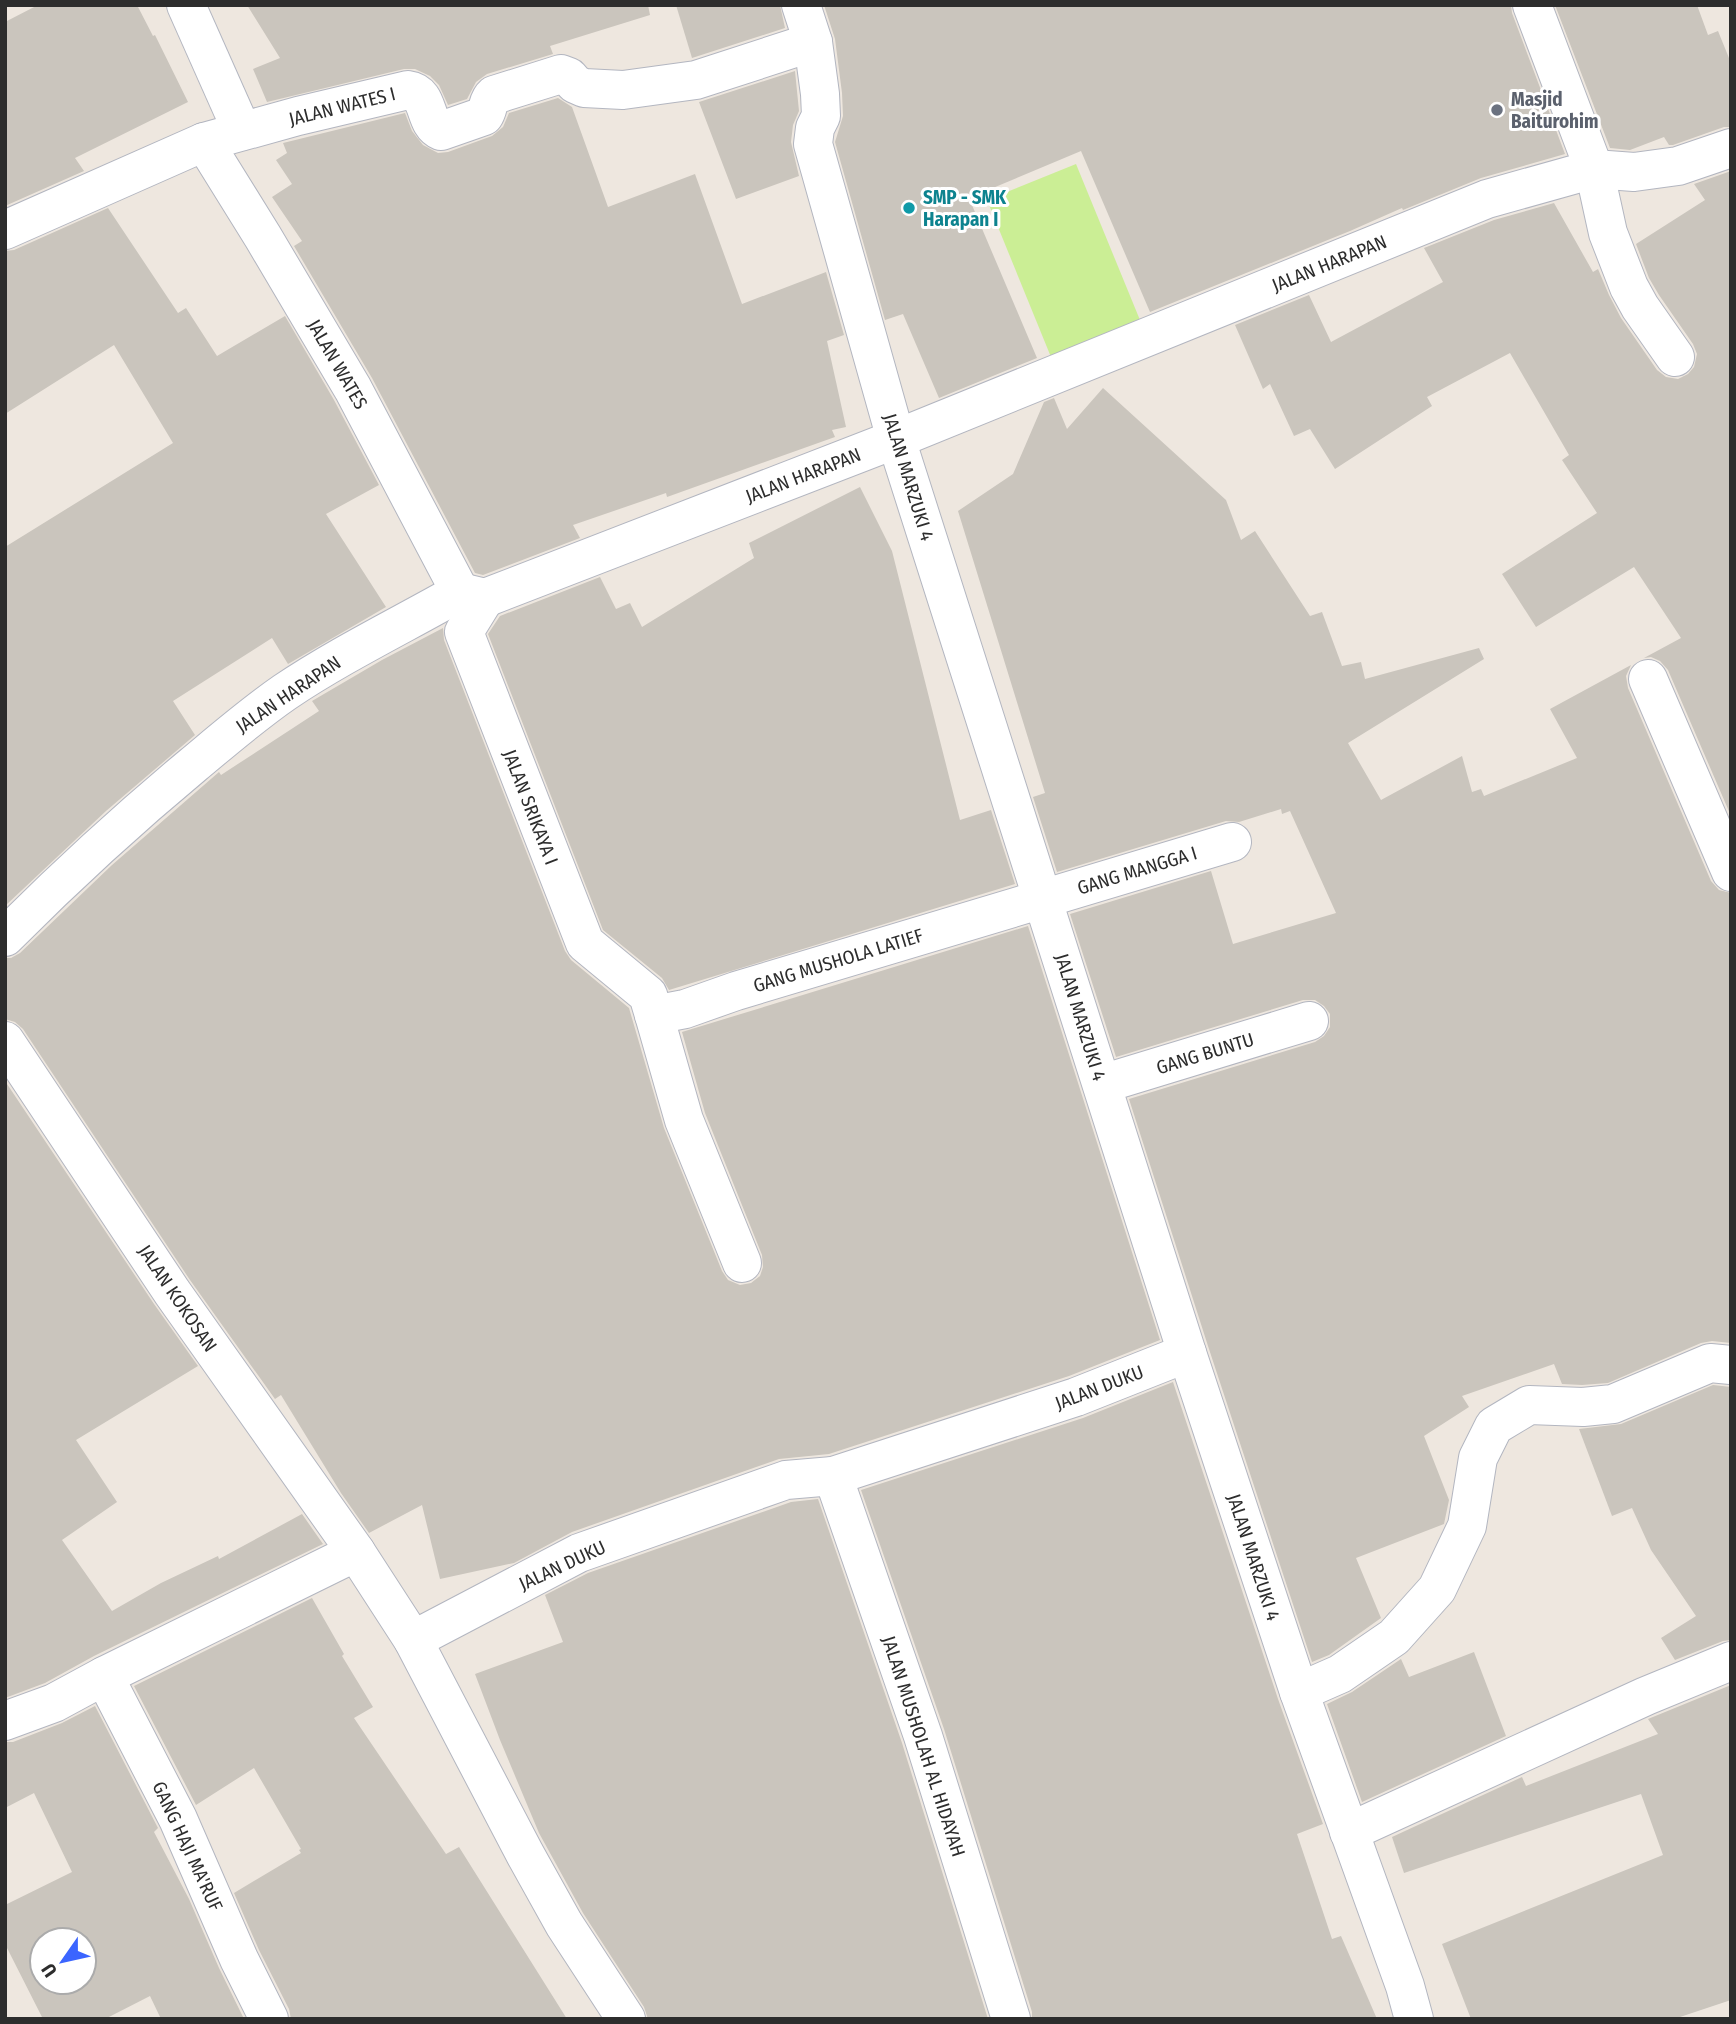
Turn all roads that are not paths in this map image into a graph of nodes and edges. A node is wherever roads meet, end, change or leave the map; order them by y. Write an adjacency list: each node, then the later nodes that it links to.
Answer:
1 (186, 5): 5 (street)
2 (801, 5): 4 (street, JALAN MARZUKI 4)
3 (1531, 5): 8 (street)
4 (813, 42): 5 (street, JALAN WATES I); 11 (street, JALAN MARZUKI 4)
5 (242, 131): 6 (street, JALAN WATES I)
6 (204, 142): 9 (street, JALAN WATES I); 12 (street, JALAN WATES)
7 (1731, 148): 8 (street)
8 (1594, 169): 10 (street); 11 (street, JALAN HARAPAN)
9 (5, 230)
10 (1675, 357)
11 (897, 439): 12 (street, JALAN HARAPAN); 16 (street, JALAN MARZUKI 4)
12 (472, 595): 17 (street, JALAN HARAPAN); 18 (street, JALAN SRIKAYA I)
13 (1648, 679): 15 (street)
14 (1232, 842): 16 (street, GANG MANGGA I)
15 (1731, 872)
16 (1043, 898): 18 (street, GANG MUSHOLA LATIEF); 21 (street, JALAN MARZUKI 4)
17 (5, 937)
18 (651, 1005): 22 (street)
19 (1309, 1021): 21 (street, GANG BUNTU)
20 (5, 1041): 26 (street, JALAN KOKOSAN)
21 (1102, 1084): 23 (street, JALAN MARZUKI 4)
22 (742, 1263)
23 (1187, 1353): 25 (street, JALAN DUKU); 30 (street, JALAN MARZUKI 4)
24 (1731, 1366): 30 (street)
25 (833, 1476): 27 (street, JALAN DUKU); 35 (street, JALAN MUSHOLAH AL HIDAYAH)
26 (356, 1552): 27 (street); 29 (street)
27 (413, 1640): 34 (street)
28 (1731, 1661): 32 (street)
29 (104, 1676): 31 (street); 33 (street, GANG HAJI MA'RUF)
30 (1299, 1692): 32 (street, JALAN MARZUKI 4)
31 (5, 1721)
32 (1349, 1832): 36 (street, JALAN MARZUKI 4)
33 (269, 2019)
34 (626, 2019)
35 (1011, 2019)
36 (1414, 2019)

